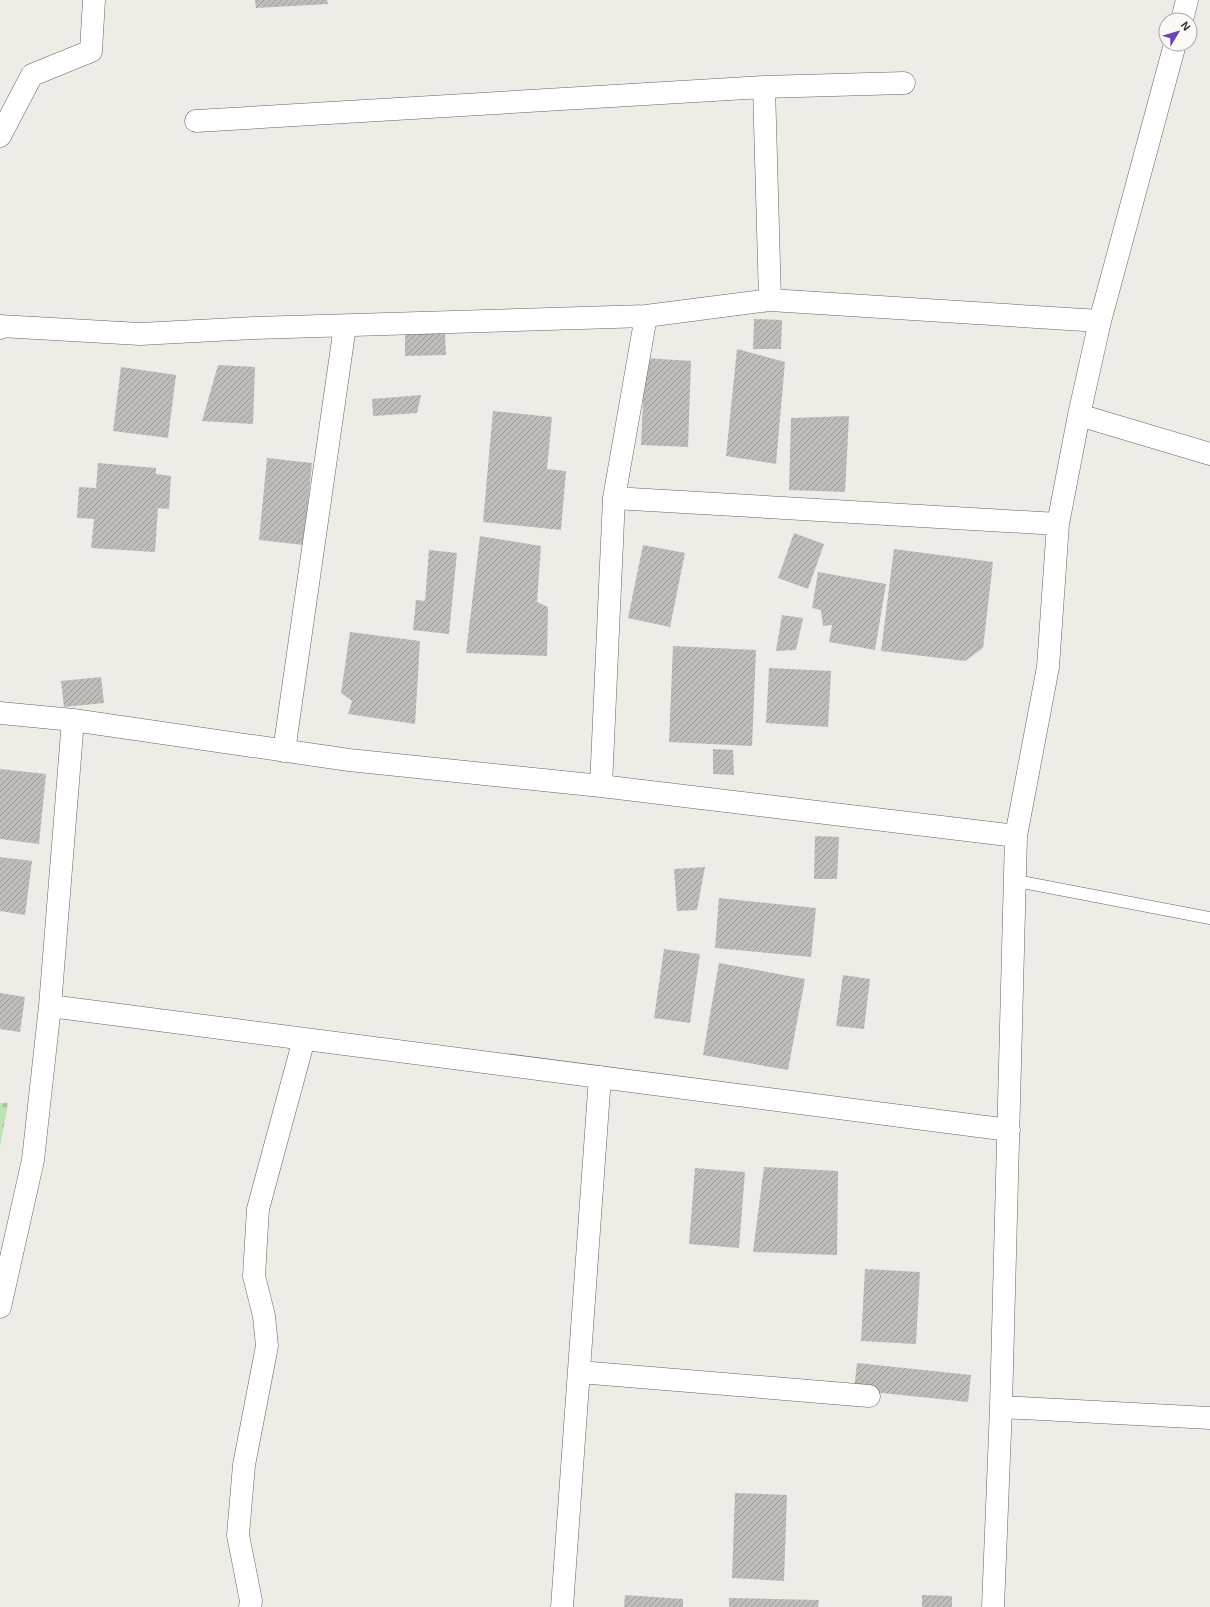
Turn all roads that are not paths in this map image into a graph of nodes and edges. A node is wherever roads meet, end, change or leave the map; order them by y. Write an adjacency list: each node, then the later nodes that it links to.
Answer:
1 (94, 0): 8 (street)
2 (1187, 0): 3 (street)
3 (1184, 12)
4 (1174, 52): 11 (street)
5 (904, 83): 6 (street)
6 (764, 87): 7 (street); 9 (street)
7 (196, 121)
8 (0, 136)
9 (770, 300): 10 (street); 11 (street)
10 (646, 316): 13 (street); 16 (street)
11 (1100, 321): 14 (street)
12 (0, 326): 13 (street)
13 (345, 326): 20 (street)
14 (1079, 414): 15 (street); 17 (street)
15 (1210, 454)
16 (614, 498): 17 (street); 21 (street)
17 (1058, 524): 22 (street)
18 (0, 714): 19 (street)
19 (73, 720): 20 (street); 25 (street)
20 (284, 751): 21 (street)
21 (601, 786): 22 (street)
22 (1016, 836): 23 (street)
23 (1016, 881): 24 (lane); 28 (street)
24 (1210, 918)
25 (50, 1006): 26 (street); 29 (street)
26 (304, 1039): 27 (street); 34 (street)
27 (600, 1077): 28 (street); 30 (street)
28 (1009, 1130): 32 (street)
29 (0, 1307)
30 (579, 1372): 31 (street); 35 (street)
31 (869, 1396)
32 (1001, 1407): 33 (street); 36 (street)
33 (1210, 1418)
34 (250, 1607)
35 (562, 1607)
36 (993, 1607)

